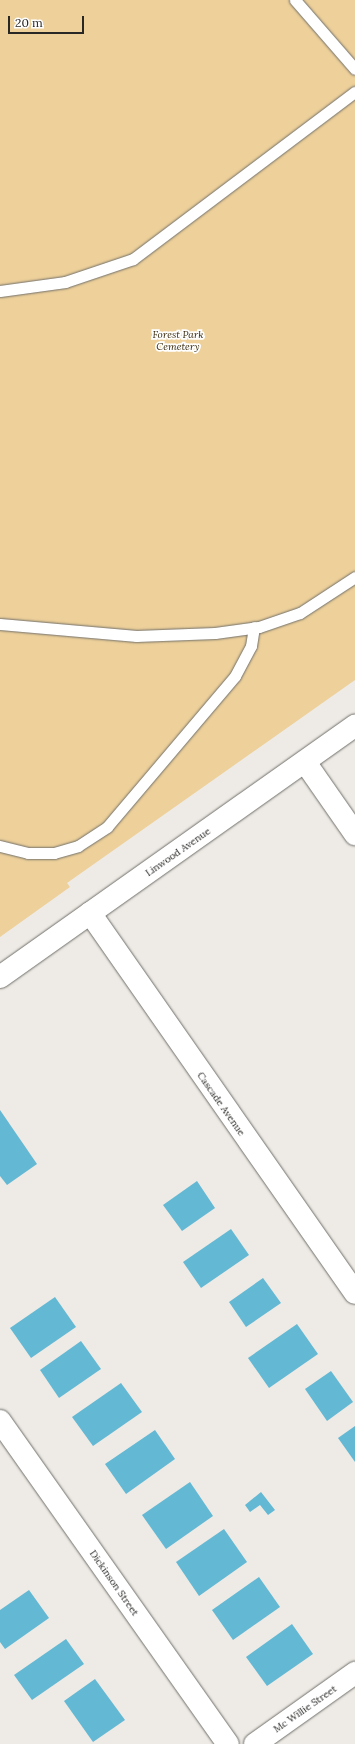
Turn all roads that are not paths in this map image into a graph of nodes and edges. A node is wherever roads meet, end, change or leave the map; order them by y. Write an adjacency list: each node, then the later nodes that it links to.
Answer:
1 (295, 0): 2 (lane)
2 (355, 69)
3 (355, 92): 4 (lane)
4 (0, 291)
5 (355, 577): 7 (lane)
6 (0, 624): 7 (lane)
7 (254, 627): 11 (lane)
8 (355, 726): 9 (street, Linwood Avenue)
9 (305, 762): 10 (street); 12 (street, Linwood Avenue)
10 (355, 834)
11 (0, 846)
12 (90, 913): 13 (street, Linwood Avenue); 14 (street, Cascade Avenue)
13 (0, 977)
14 (355, 1293)
15 (0, 1421): 17 (street, Dickinson Street)
16 (355, 1674): 18 (street, Mc Willie Street)
17 (228, 1744)
18 (255, 1744)

